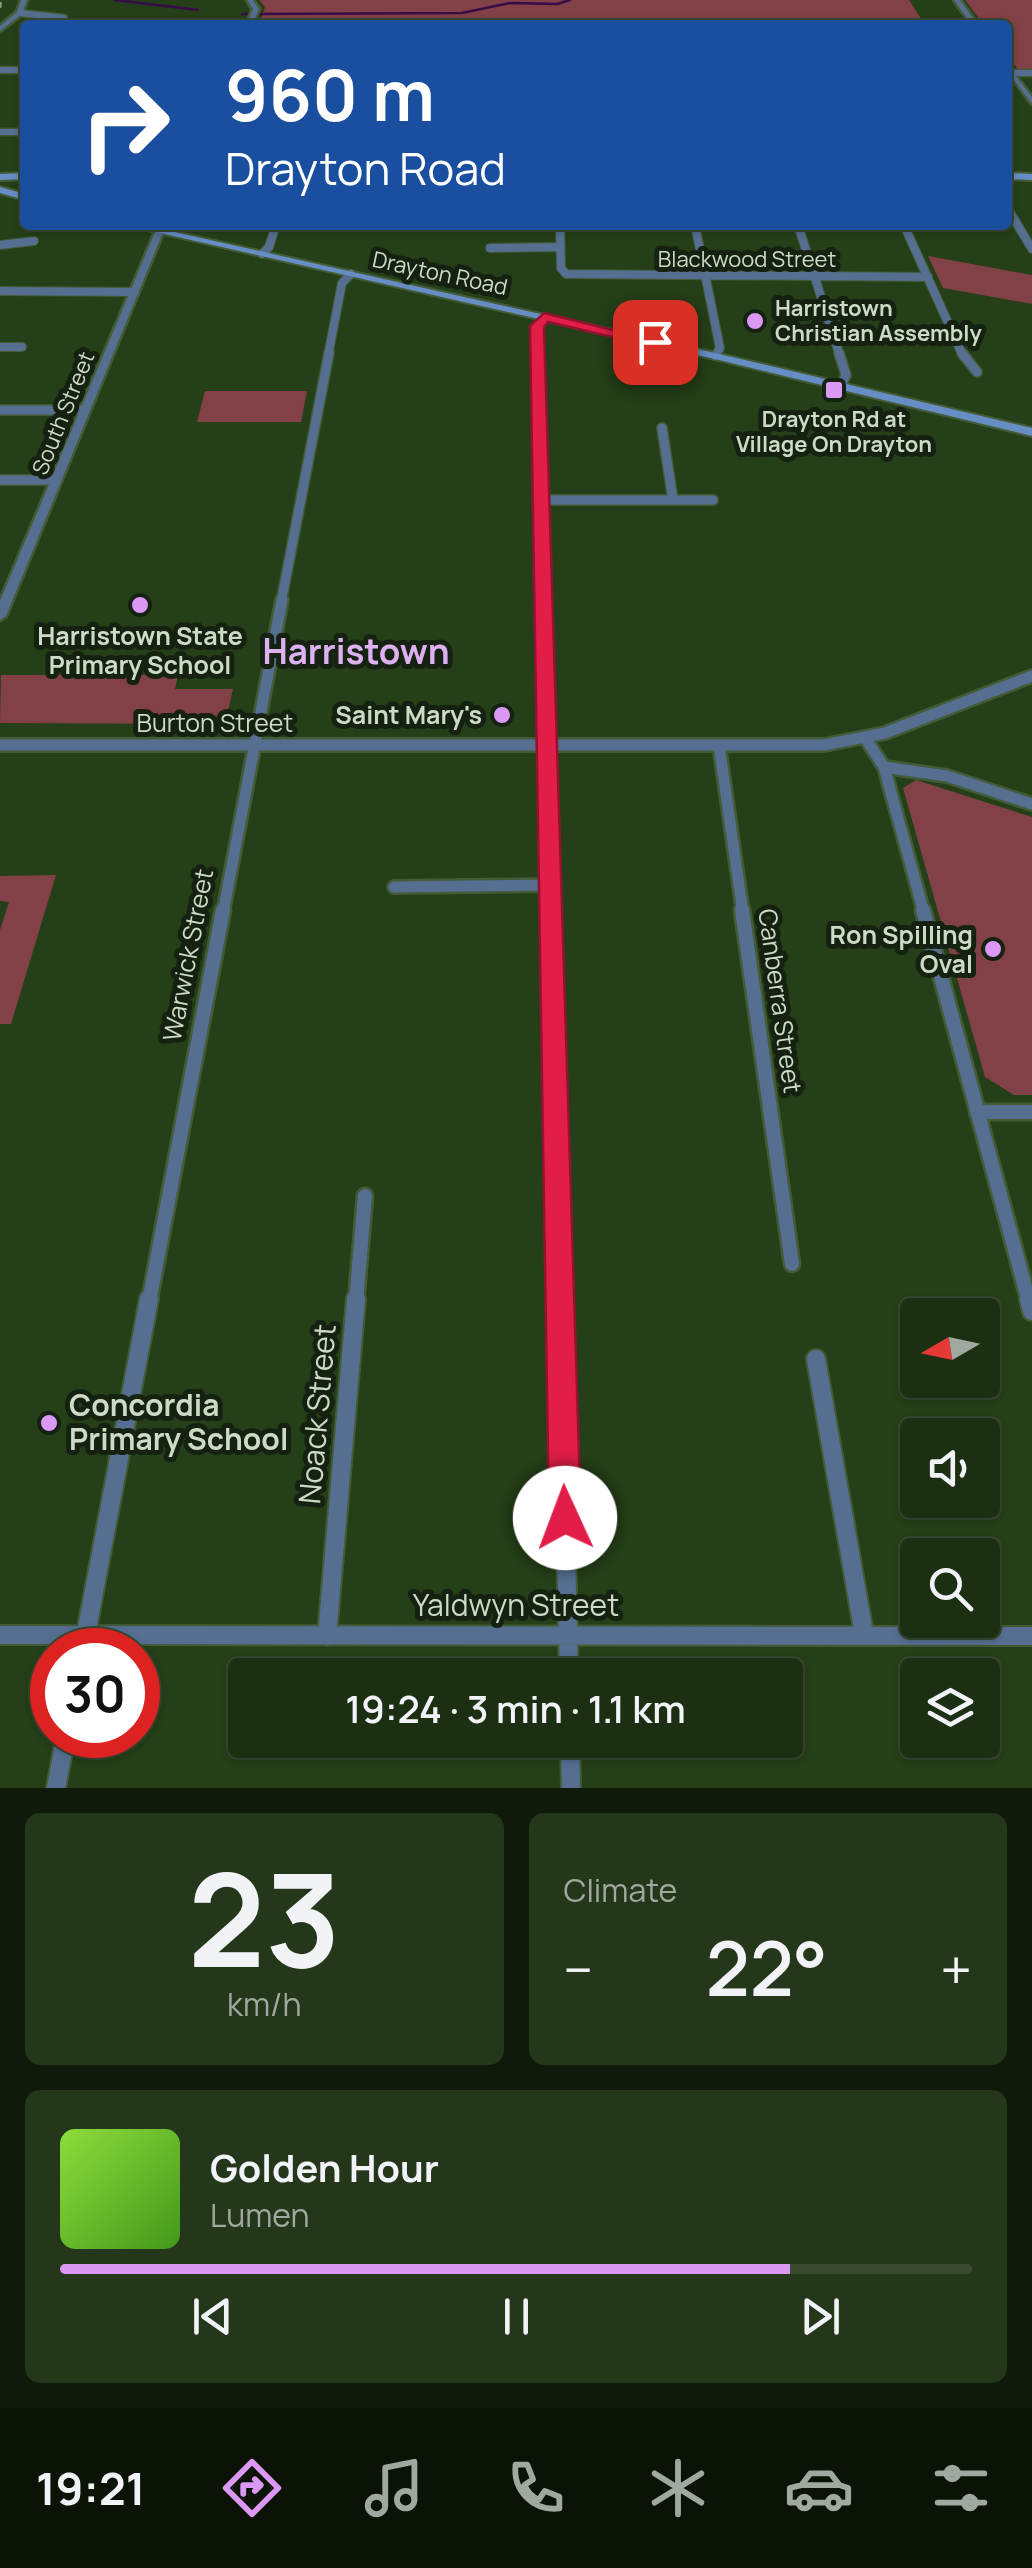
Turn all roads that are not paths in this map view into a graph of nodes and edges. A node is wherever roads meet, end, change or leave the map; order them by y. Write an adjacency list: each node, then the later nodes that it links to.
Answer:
1 (24, 0): 2 (street)
2 (20, 12): 3 (street); 4 (street)
3 (64, 18)
4 (0, 29)
5 (1012, 75): 6 (street)
6 (1032, 102)
7 (1012, 216): 19 (street)
8 (160, 230): 26 (street, South Street)
9 (169, 230): 20 (main road, Drayton Road)
10 (275, 230): 20 (street)
11 (560, 230): 17 (street)
12 (696, 230): 22 (street)
13 (799, 230): 23 (street)
14 (906, 230): 24 (street)
15 (34, 241): 16 (street)
16 (0, 245)
17 (560, 246): 18 (street); 22 (street, Blackwood Street)
18 (490, 248)
19 (1032, 249)
20 (262, 254): 21 (main road, Drayton Road)
21 (351, 274): 27 (main road, Drayton Road); 48 (street, Warwick Street)
22 (705, 276): 23 (street, Blackwood Street); 30 (street)
23 (813, 277): 24 (street, Blackwood Street); 32 (street)
24 (928, 277): 31 (street)
25 (0, 292): 26 (street)
26 (135, 292): 34 (street, South Street)
27 (544, 317): 30 (main road, Drayton Road); 39 (street)
28 (0, 347): 29 (street)
29 (22, 348)
30 (714, 356): 32 (main road, Drayton Road)
31 (977, 372)
32 (841, 386): 36 (main road, Drayton Road)
33 (0, 410): 34 (street)
34 (85, 410): 38 (street, South Street)
35 (662, 428): 40 (street)
36 (1032, 432)
37 (0, 480): 38 (street)
38 (57, 480): 42 (street, South Street)
39 (540, 500): 40 (street); 47 (street)
40 (673, 500): 41 (street)
41 (712, 500)
42 (3, 602): 43 (street, South Street)
43 (0, 616)
44 (1032, 676): 45 (street, Burton Street)
45 (866, 739): 49 (street, Burton Street); 50 (street)
46 (0, 745): 48 (street, Burton Street)
47 (547, 745): 48 (street, Burton Street); 49 (street, Burton Street); 52 (street)
48 (254, 746): 60 (street, Warwick Street)
49 (720, 746): 57 (street, Canberra Street)
50 (884, 767): 51 (street); 54 (street)
51 (1032, 804)
52 (548, 885): 53 (street); 66 (street)
53 (394, 887)
54 (977, 1112): 55 (street); 58 (street)
55 (1032, 1112)
56 (364, 1196): 63 (street, Noack Street)
57 (792, 1264)
58 (1032, 1311)
59 (816, 1359): 62 (street)
60 (87, 1628)
61 (0, 1634): 65 (street, Yaldwyn Street)
62 (864, 1634): 64 (street, Yaldwyn Street); 66 (street, Yaldwyn Street)
63 (327, 1636): 66 (street, Yaldwyn Street); 67 (street, Yaldwyn Street)
64 (1032, 1636)
65 (30, 1637)
66 (568, 1637): 68 (street)
67 (160, 1640)
68 (569, 1658)
69 (62, 1758): 71 (street)
70 (570, 1758): 72 (street)
71 (56, 1788)
72 (571, 1788)

